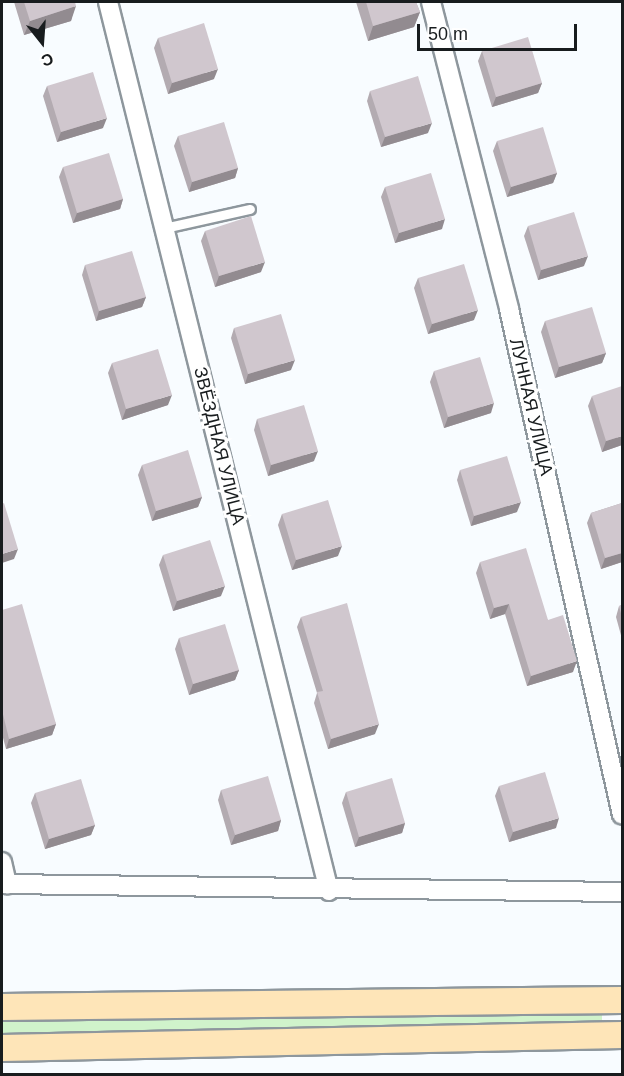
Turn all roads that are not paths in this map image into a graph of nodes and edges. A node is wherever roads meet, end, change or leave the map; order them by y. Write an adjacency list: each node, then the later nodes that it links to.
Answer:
1 (108, 2): 4 (street, ЗВЁЗДНАЯ УЛИЦА)
2 (431, 2): 5 (street, ЛУННАЯ УЛИЦА)
3 (250, 209): 4 (lane)
4 (164, 228): 8 (street, ЗВЁЗДНАЯ УЛИЦА)
5 (622, 815)
6 (2, 862): 7 (street)
7 (4, 884): 8 (street)
8 (329, 891): 9 (street)
9 (622, 892)
10 (622, 1000): 11 (main road)
11 (2, 1007)
12 (622, 1035): 13 (main road)
13 (2, 1048)

